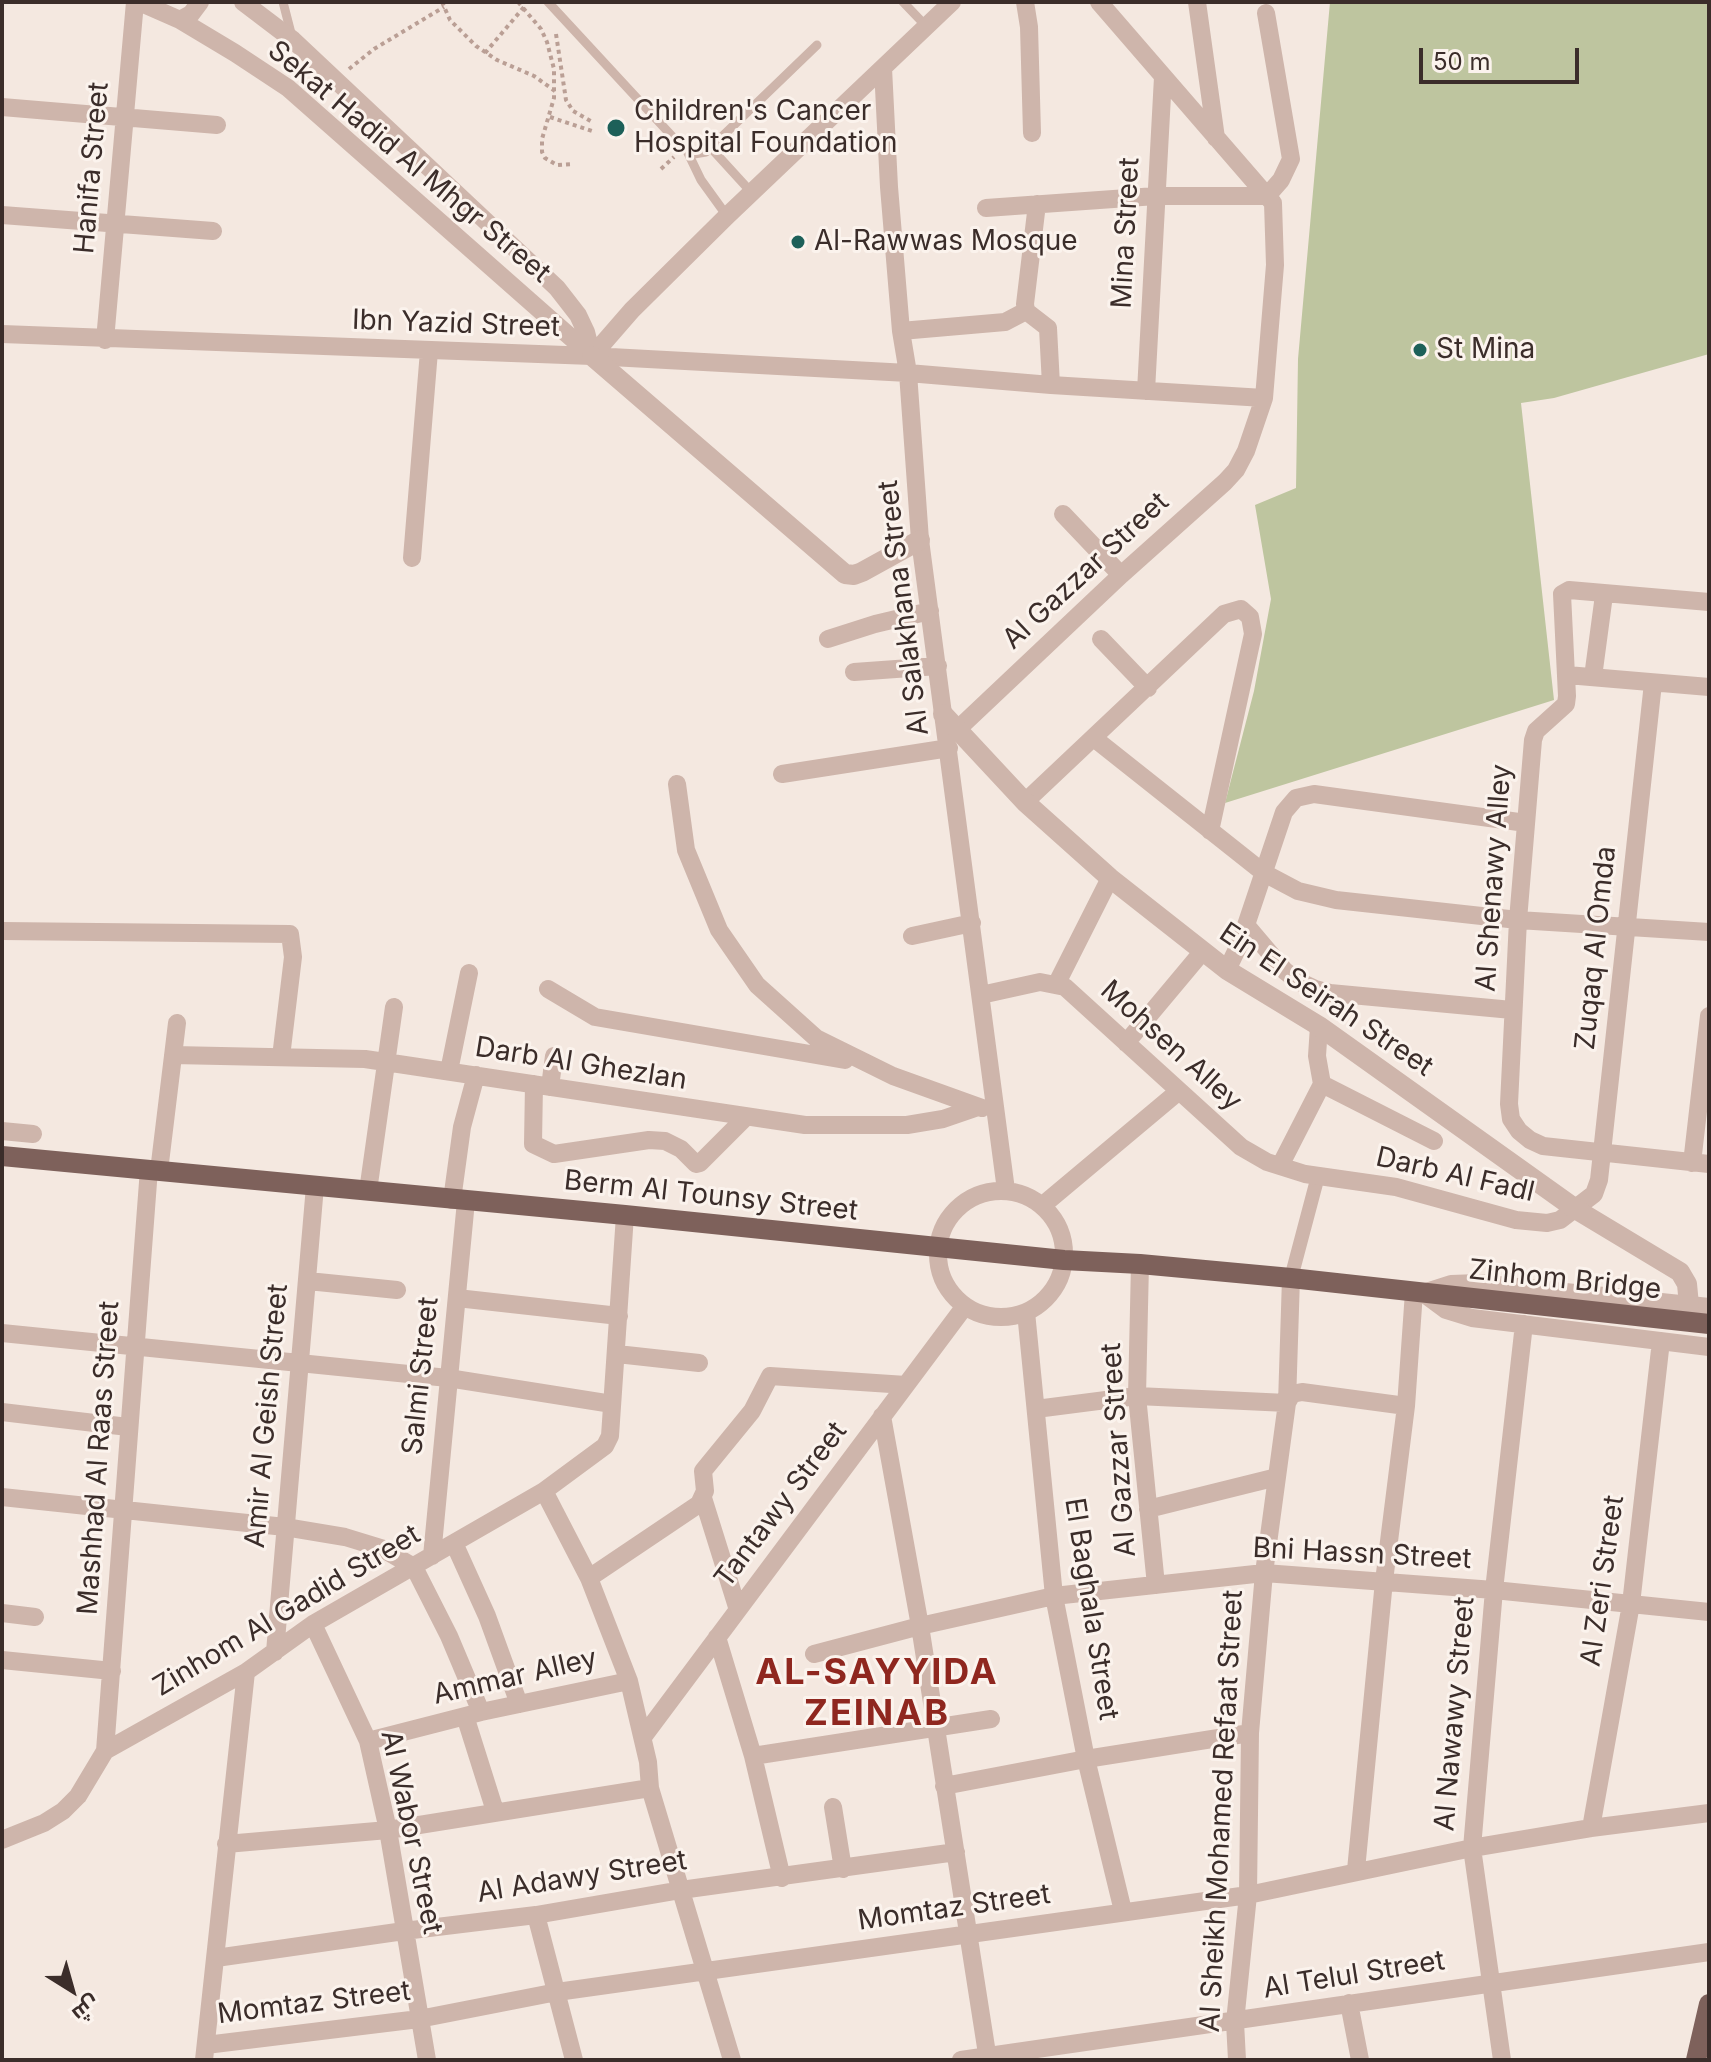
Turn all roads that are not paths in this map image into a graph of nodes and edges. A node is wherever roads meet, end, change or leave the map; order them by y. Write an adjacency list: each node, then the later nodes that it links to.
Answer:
1 (200, 2): 12 (street)
2 (243, 2): 14 (street, Sekat Hadid Al Mhgr Street)
3 (283, 2): 14 (lane)
4 (548, 2): 24 (lane)
5 (903, 2): 13 (lane)
6 (952, 2): 13 (street)
7 (1025, 2): 21 (street)
8 (1099, 2): 17 (street)
9 (1197, 2): 22 (street)
10 (144, 3): 12 (street, Sekat Hadid Al Mhgr Street); 19 (street, Hanifa Street)
11 (1266, 13): 27 (street)
12 (180, 20): 39 (street, Sekat Hadid Al Mhgr Street)
13 (926, 26): 16 (street)
14 (293, 40): 39 (street, Sekat Hadid Al Mhgr Street)
15 (817, 45): 23 (lane)
16 (883, 68): 25 (street); 35 (street, Al Salakhana Street)
17 (1163, 77): 22 (street); 26 (street, Mina Street)
18 (2, 107): 19 (street)
19 (124, 116): 20 (street); 32 (street, Hanifa Street)
20 (217, 125)
21 (1032, 133)
22 (1217, 139): 27 (street)
23 (710, 147): 24 (lane); 25 (lane)
24 (688, 153): 31 (lane)
25 (752, 193): 31 (street)
26 (1156, 196): 27 (street); 28 (street); 42 (street, Mina Street)
27 (1267, 196): 43 (street)
28 (1037, 204): 29 (street); 34 (street)
29 (986, 208)
30 (2, 215): 32 (street)
31 (727, 216): 39 (street)
32 (115, 223): 33 (street); 37 (street, Hanifa Street)
33 (213, 231)
34 (1026, 311): 35 (street); 41 (street)
35 (901, 331): 40 (street, Al Salakhana Street)
36 (2, 334): 37 (street, Ibn Yazid Street)
37 (105, 340): 38 (street, Ibn Yazid Street)
38 (429, 351): 39 (street, Ibn Yazid Street); 46 (street)
39 (592, 356): 40 (street, Ibn Yazid Street); 45 (street, Sekat Hadid Al Mhgr Street)
40 (908, 373): 41 (street); 45 (street, Al Salakhana Street)
41 (1051, 385): 42 (street)
42 (1146, 391): 43 (street)
43 (1264, 398): 47 (street, Al Gazzar Street)
44 (1063, 514): 47 (street)
45 (920, 540): 50 (street, Al Salakhana Street)
46 (412, 558)
47 (1121, 575): 61 (street, Al Gazzar Street)
48 (1604, 595): 49 (street, Al Shenawy Alley); 55 (street, Al Shenawy Alley); 56 (street)
49 (1709, 602)
50 (930, 611): 51 (street); 53 (street, Al Salakhana Street)
51 (828, 639)
52 (1101, 639): 59 (street)
53 (938, 666): 54 (street); 60 (street, Al Salakhana Street)
54 (854, 672)
55 (1567, 675): 56 (street); 67 (street, Al Shenawy Alley)
56 (1593, 677): 57 (street)
57 (1653, 683): 58 (street); 74 (street, Zuqaq Al Omda)
58 (1709, 687)
59 (1148, 688): 62 (street); 68 (street)
60 (943, 714): 61 (street, Ein El Seirah Street); 63 (street, Al Salakhana Street)
61 (959, 728): 66 (street, Ein El Seirah Street)
62 (1095, 739): 66 (street); 68 (street)
63 (949, 748): 64 (street); 72 (street, Al Salakhana Street)
64 (782, 774)
65 (677, 784): 94 (street)
66 (1025, 802): 70 (street, Ein El Seirah Street)
67 (1526, 823): 69 (street); 71 (street, Al Shenawy Alley)
68 (1210, 831): 69 (street)
69 (1264, 873): 71 (street); 73 (street)
70 (1110, 878): 78 (street, Ein El Seirah Street); 81 (street)
71 (1518, 920): 74 (street); 85 (street, Al Shenawy Alley)
72 (972, 923): 77 (street); 83 (street, Al Salakhana Street)
73 (1246, 925): 79 (street); 85 (street)
74 (1626, 927): 76 (street); 105 (street, Zuqaq Al Omda)
75 (2, 931): 92 (street)
76 (1709, 932)
77 (912, 936)
78 (1203, 951): 79 (street, Ein El Seirah Street); 89 (street)
79 (1227, 970): 88 (street, Ein El Seirah Street)
80 (469, 973): 95 (street)
81 (1056, 985): 83 (street, Mohsen Alley); 89 (street, Mohsen Alley)
82 (548, 989): 94 (street)
83 (981, 995): 100 (street, Al Salakhana Street)
84 (394, 1007): 93 (street)
85 (1512, 1010): 105 (street, Al Shenawy Alley)
86 (1709, 1016): 107 (street)
87 (177, 1023): 90 (street, Mashhad Al Raas Street)
88 (1319, 1026): 97 (street); 116 (street, Ein El Seirah Street)
89 (1126, 1043): 99 (street, Mohsen Alley)
90 (173, 1055): 92 (street, Darb Al Ghezlan); 109 (street, Mashhad Al Raas Street)
91 (554, 1056): 98 (street)
92 (281, 1057): 93 (street, Darb Al Ghezlan)
93 (386, 1062): 95 (street, Darb Al Ghezlan); 113 (street)
94 (867, 1063): 100 (street)
95 (449, 1071): 96 (street, Darb Al Ghezlan)
96 (476, 1075): 98 (street, Darb Al Ghezlan); 114 (street, Salmi Street)
97 (1322, 1084): 104 (street); 108 (street)
98 (542, 1085): 101 (street, Darb Al Ghezlan); 101 (street)
99 (1179, 1091): 108 (street, Mohsen Alley); 115 (street)
100 (987, 1110): 101 (street, Darb Al Ghezlan); 112 (street, Al Salakhana Street)
101 (746, 1117)
102 (2, 1131): 103 (street)
103 (33, 1134)
104 (1434, 1141)
105 (1602, 1153): 107 (street, Al Shenawy Alley); 116 (street, Zuqaq Al Omda)
106 (2, 1156): 109 (main road, Berm Al Tounsy Street)
107 (1700, 1163)
108 (1280, 1166): 110 (street, Mohsen Alley)
109 (154, 1170): 111 (main road, Berm Al Tounsy Street); 134 (street, Mashhad Al Raas Street)
110 (1318, 1176): 116 (street, Darb Al Fadl); 121 (street)
111 (315, 1186): 113 (main road, Berm Al Tounsy Street); 122 (street, Amir Al Geish Street)
112 (1006, 1190): 115 (street); 118 (street)
113 (368, 1191): 114 (main road, Berm Al Tounsy Street)
114 (459, 1200): 117 (main road, Berm Al Tounsy Street); 125 (street, Salmi Street)
115 (1043, 1205): 119 (street)
116 (1577, 1210): 127 (street, Ein El Seirah Street)
117 (625, 1215): 118 (main road, Berm Al Tounsy Street); 129 (street)
118 (937, 1248): 119 (main road, Berm Al Tounsy Street); 126 (street)
119 (1064, 1260): 120 (main road, Berm Al Tounsy Street); 128 (street)
120 (1140, 1264): 121 (main road, Berm Al Tounsy Street); 141 (street, Al Gazzar Street)
121 (1291, 1278): 124 (main road, Berm Al Tounsy Street); 142 (street, Al Sheikh Mohamed Refaat Street)
122 (308, 1281): 123 (street); 137 (street, Amir Al Geish Street)
123 (397, 1290)
124 (1419, 1293): 127 (street, Berm Al Tounsy Street); 130 (street, Berm Al Tounsy Street); 131 (main road, Zinhom Bridge); 144 (street)
125 (457, 1298): 129 (street); 139 (street, Salmi Street)
126 (965, 1306): 128 (street); 140 (street, Tantawy Street)
127 (1699, 1306)
128 (1026, 1312): 145 (street, El Baghala Street)
129 (619, 1316): 136 (street)
130 (1524, 1324): 133 (street, Berm Al Tounsy Street); 163 (street, Al Nawawy Street)
131 (1709, 1324)
132 (2, 1333): 134 (street)
133 (1661, 1341): 135 (street, Berm Al Tounsy Street); 165 (street, Al Zeri Street)
134 (136, 1347): 137 (street); 148 (street, Mashhad Al Raas Street)
135 (1709, 1347)
136 (617, 1354): 138 (street); 143 (street)
137 (301, 1363): 139 (street); 155 (street, Amir Al Geish Street)
138 (699, 1363)
139 (448, 1378): 143 (street); 157 (street, Salmi Street)
140 (906, 1385): 147 (street, Tantawy Street); 152 (street)
141 (1137, 1396): 142 (street); 145 (street); 153 (street, Al Gazzar Street)
142 (1287, 1403): 144 (street); 149 (street, Al Sheikh Mohamed Refaat Street)
143 (612, 1404): 150 (street, Zinhom Al Gadid Street)
144 (1406, 1406): 161 (street)
145 (1036, 1409): 164 (street, El Baghala Street)
146 (2, 1412): 148 (street)
147 (882, 1416): 166 (street, Tantawy Street); 171 (street)
148 (128, 1427): 154 (street, Mashhad Al Raas Street)
149 (1277, 1477): 153 (street); 159 (street, Al Sheikh Mohamed Refaat Street)
150 (544, 1491): 156 (street, Zinhom Al Gadid Street); 160 (street)
151 (2, 1497): 154 (street)
152 (703, 1498): 160 (street); 166 (street)
153 (1148, 1509): 162 (street, Al Gazzar Street)
154 (123, 1510): 155 (street); 176 (street, Mashhad Al Raas Street)
155 (285, 1527): 158 (street); 173 (street, Amir Al Geish Street)
156 (454, 1543): 157 (street, Zinhom Al Gadid Street); 179 (street)
157 (432, 1556): 158 (street, Zinhom Al Gadid Street)
158 (414, 1567): 170 (street, Zinhom Al Gadid Street); 180 (street)
159 (1264, 1573): 161 (street, Bni Hassn Street); 162 (street, Bni Hassn Street); 183 (street, Al Sheikh Mohamed Refaat Street)
160 (589, 1578): 178 (street)
161 (1384, 1581): 163 (street, Bni Hassn Street); 201 (street)
162 (1156, 1585): 164 (street, Bni Hassn Street)
163 (1494, 1590): 165 (street, Bni Hassn Street); 198 (street, Al Nawawy Street)
164 (1054, 1596): 171 (street, Bni Hassn Street); 188 (street, El Baghala Street)
165 (1631, 1604): 167 (street, Bni Hassn Street); 194 (street, Al Zeri Street)
166 (738, 1610): 172 (street, Tantawy Street)
167 (1709, 1612)
168 (2, 1613): 169 (street)
169 (35, 1617)
170 (313, 1624): 173 (street, Zinhom Al Gadid Street); 185 (street, Al Wabor Street)
171 (920, 1626): 174 (street, Bni Hassn Street); 182 (street)
172 (717, 1637): 184 (street, Tantawy Street); 187 (street)
173 (275, 1652): 177 (street, Zinhom Al Gadid Street)
174 (814, 1654)
175 (2, 1660): 176 (street)
176 (112, 1671): 186 (street, Mashhad Al Raas Street)
177 (246, 1672): 186 (street, Zinhom Al Gadid Street); 197 (street)
178 (629, 1681): 179 (street, Ammar Alley); 184 (street)
179 (519, 1704): 180 (street, Ammar Alley)
180 (473, 1714): 185 (street, Ammar Alley); 192 (street)
181 (991, 1719): 182 (street)
182 (935, 1729): 187 (street); 189 (street)
183 (1250, 1733): 188 (street); 204 (street, Al Sheikh Mohamed Refaat Street)
184 (643, 1737): 190 (street)
185 (368, 1741): 195 (street, Al Wabor Street)
186 (105, 1751): 196 (street, Zinhom Al Gadid Street)
187 (753, 1756): 202 (street)
188 (1086, 1759): 189 (street); 205 (street, El Baghala Street)
189 (944, 1786): 199 (street)
190 (650, 1788): 192 (street); 203 (street)
191 (833, 1807): 200 (street)
192 (495, 1811): 195 (street)
193 (1709, 1813): 194 (street, Momtaz Street)
194 (1591, 1828): 198 (street, Momtaz Street)
195 (388, 1830): 197 (street); 207 (street, Al Wabor Street)
196 (2, 1840)
197 (226, 1844): 210 (street)
198 (1472, 1848): 201 (street, Momtaz Street); 212 (street, Al Nawawy Street)
199 (956, 1852): 200 (street, Al Adawy Street); 208 (street)
200 (843, 1869): 202 (street, Al Adawy Street)
201 (1356, 1870): 204 (street, Momtaz Street)
202 (782, 1878): 203 (street, Al Adawy Street)
203 (681, 1890): 206 (street, Al Adawy Street); 211 (street)
204 (1248, 1895): 205 (street, Momtaz Street); 217 (street, Al Sheikh Mohamed Refaat Street)
205 (1123, 1911): 208 (street, Momtaz Street)
206 (536, 1915): 207 (street, Al Adawy Street); 213 (street)
207 (404, 1931): 210 (street, Al Adawy Street); 216 (street, Al Wabor Street)
208 (969, 1935): 211 (street, Momtaz Street); 219 (street)
209 (1709, 1952): 212 (street, Al Telul Street)
210 (216, 1958): 218 (street)
211 (706, 1972): 213 (street, Momtaz Street); 222 (street)
212 (1492, 1982): 214 (street, Al Telul Street); 226 (street, Al Nawawy Street)
213 (557, 1992): 216 (street, Momtaz Street); 221 (street)
214 (1349, 2003): 217 (street, Al Telul Street); 225 (street)
215 (1709, 2004): 227 (main road)
216 (419, 2019): 218 (street, Momtaz Street); 220 (street, Al Wabor Street)
217 (1235, 2022): 219 (street, Al Telul Street); 224 (street, Al Sheikh Mohamed Refaat Street)
218 (205, 2053)
219 (988, 2058): 223 (street, Al Telul Street)
220 (427, 2060)
221 (574, 2060)
222 (732, 2060)
223 (961, 2060)
224 (1237, 2060)
225 (1360, 2060)
226 (1502, 2060)
227 (1696, 2060)

